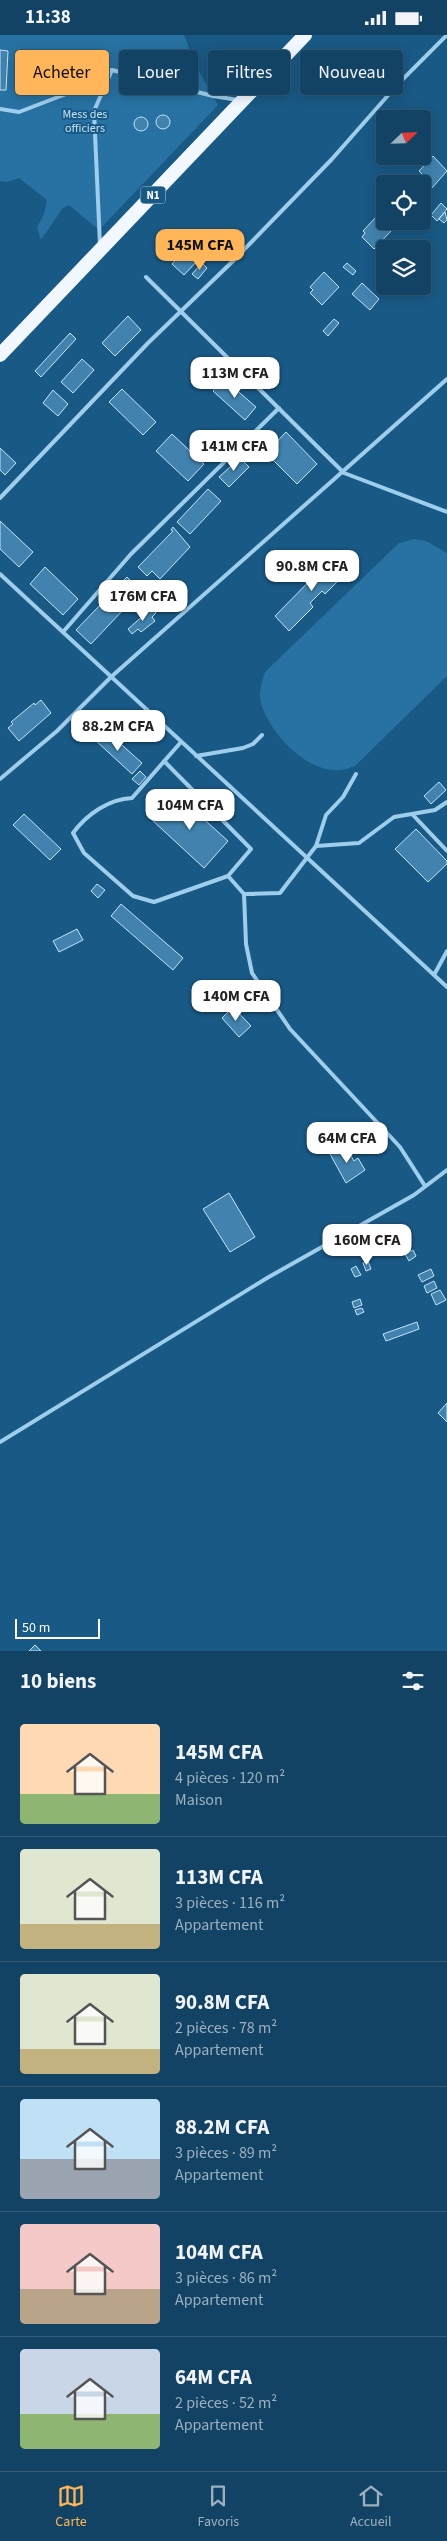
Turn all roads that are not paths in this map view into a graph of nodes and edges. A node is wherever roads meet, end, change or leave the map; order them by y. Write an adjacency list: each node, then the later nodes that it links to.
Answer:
1 (305, 35): 4 (highway, N1)
2 (447, 35): 8 (lane)
3 (112, 70): 4 (lane); 5 (lane); 6 (lane)
4 (243, 101): 6 (highway, N1)
5 (0, 109)
6 (100, 250): 9 (highway, N1)
7 (146, 277): 8 (lane)
8 (182, 311): 11 (lane); 13 (lane)
9 (0, 355)
10 (447, 379): 12 (lane)
11 (279, 408): 12 (lane); 16 (lane)
12 (344, 473): 14 (lane); 17 (lane)
13 (0, 499)
14 (447, 512)
15 (0, 574): 16 (lane)
16 (63, 632): 17 (lane)
17 (111, 677): 19 (lane); 23 (lane)
18 (262, 735): 20 (lane)
19 (181, 742): 20 (lane); 21 (lane)
20 (196, 755): 28 (lane)
21 (164, 761): 29 (lane); 29 (lane)
22 (356, 774): 26 (lane)
23 (0, 779)
24 (447, 802): 25 (lane)
25 (412, 814): 26 (lane); 27 (lane)
26 (316, 846): 28 (lane)
27 (447, 851)
28 (307, 858): 30 (lane); 32 (lane)
29 (228, 876): 30 (lane)
30 (244, 894): 35 (lane)
31 (447, 951): 32 (lane)
32 (434, 975): 33 (lane)
33 (447, 987)
34 (447, 1170): 35 (lane)
35 (425, 1186): 36 (lane)
36 (0, 1442)

